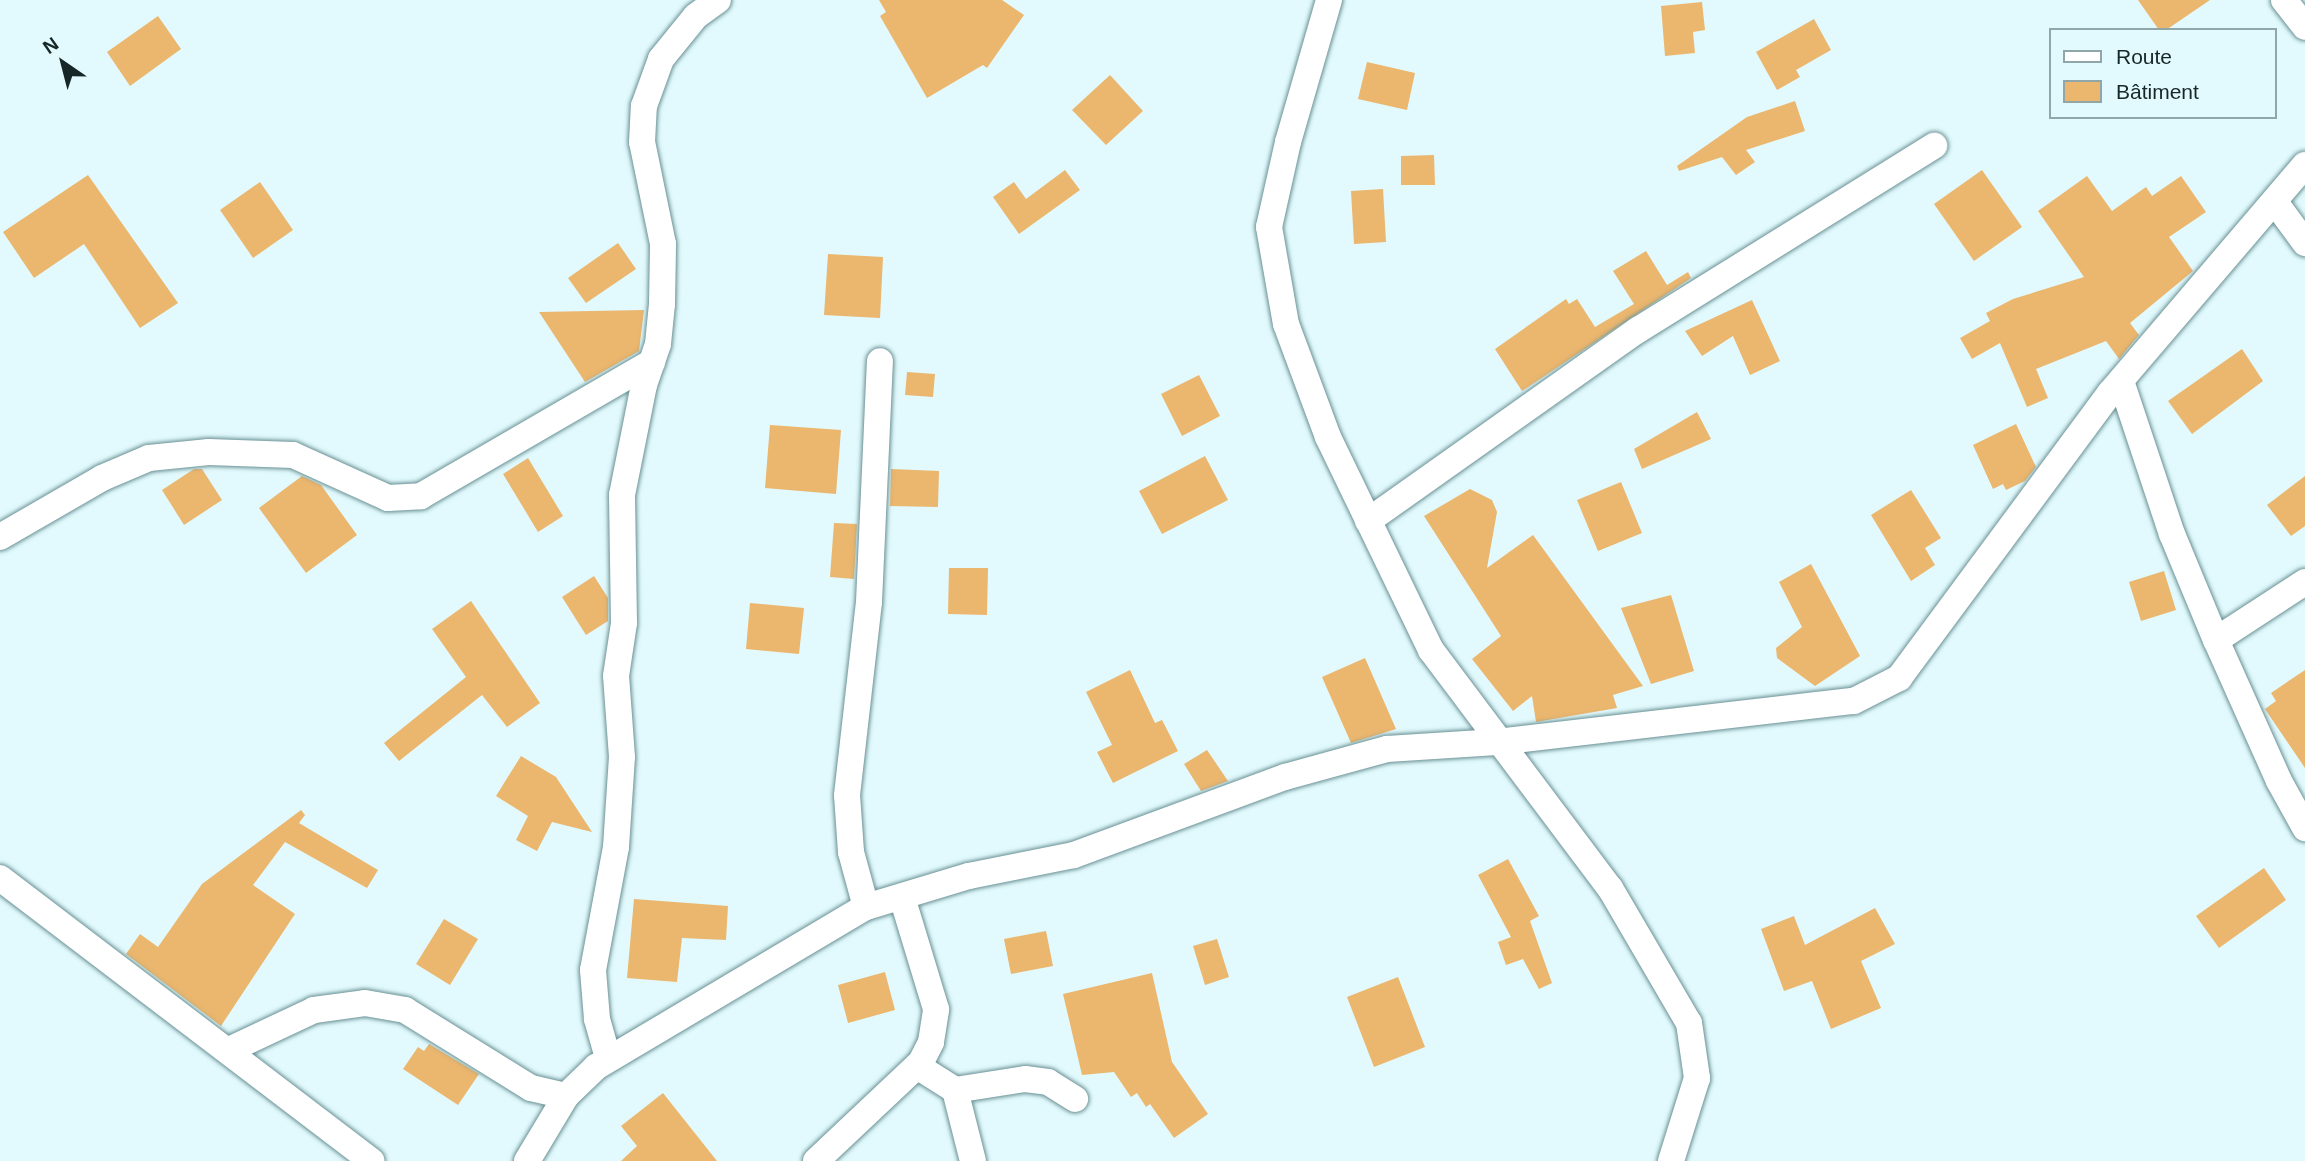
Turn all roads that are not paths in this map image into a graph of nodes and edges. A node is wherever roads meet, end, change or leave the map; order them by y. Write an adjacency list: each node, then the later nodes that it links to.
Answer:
1 (718, 0): 10 (street)
2 (1329, 0): 12 (street)
3 (2284, 0): 4 (street)
4 (2305, 27)
5 (1934, 146): 12 (street)
6 (2305, 165): 7 (street)
7 (2275, 202): 8 (street); 11 (street)
8 (2305, 243)
9 (880, 361): 20 (street)
10 (652, 362): 13 (street); 22 (street)
11 (2121, 381): 15 (street); 16 (street)
12 (1368, 521): 16 (street)
13 (0, 537)
14 (2305, 582): 15 (street)
15 (2216, 640): 17 (street)
16 (1497, 742): 19 (street); 31 (street)
17 (2305, 828)
18 (0, 878): 21 (street)
19 (902, 897): 20 (street); 23 (street)
20 (866, 907): 22 (street)
21 (229, 1050): 25 (street); 27 (street)
22 (608, 1058): 25 (street)
23 (917, 1066): 24 (street); 29 (street)
24 (955, 1090): 26 (street); 30 (street)
25 (566, 1096): 28 (street)
26 (1075, 1099)
27 (372, 1161)
28 (527, 1161)
29 (816, 1161)
30 (973, 1161)
31 (1671, 1161)

